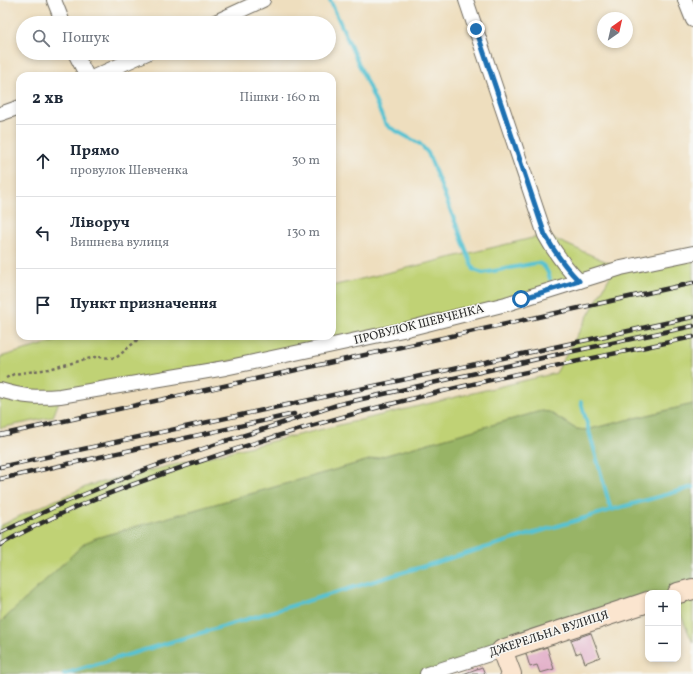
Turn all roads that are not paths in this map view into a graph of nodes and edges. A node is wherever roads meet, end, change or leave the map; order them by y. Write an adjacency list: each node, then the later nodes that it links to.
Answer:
1 (54, 0): 5 (street)
2 (263, 0): 6 (street)
3 (466, 0): 15 (street)
4 (685, 0): 7 (street)
5 (60, 16)
6 (228, 16)
7 (693, 20)
8 (79, 60): 10 (street)
9 (131, 60): 11 (street)
10 (85, 72)
11 (105, 72)
12 (16, 108): 13 (street)
13 (0, 114)
14 (693, 252): 15 (street, ПРОВУЛОК ШЕВЧЕНКА)
15 (579, 281): 16 (street, ПРОВУЛОК ШЕВЧЕНКА)
16 (1, 385)
17 (693, 589): 18 (street)
18 (681, 592)
19 (645, 603): 20 (street, ДЖЕРЕЛЬНА ВУЛИЦЯ)
20 (502, 650): 21 (street, ДЖЕРЕЛЬНА ВУЛИЦЯ); 22 (street)
21 (427, 674)
22 (512, 674)

